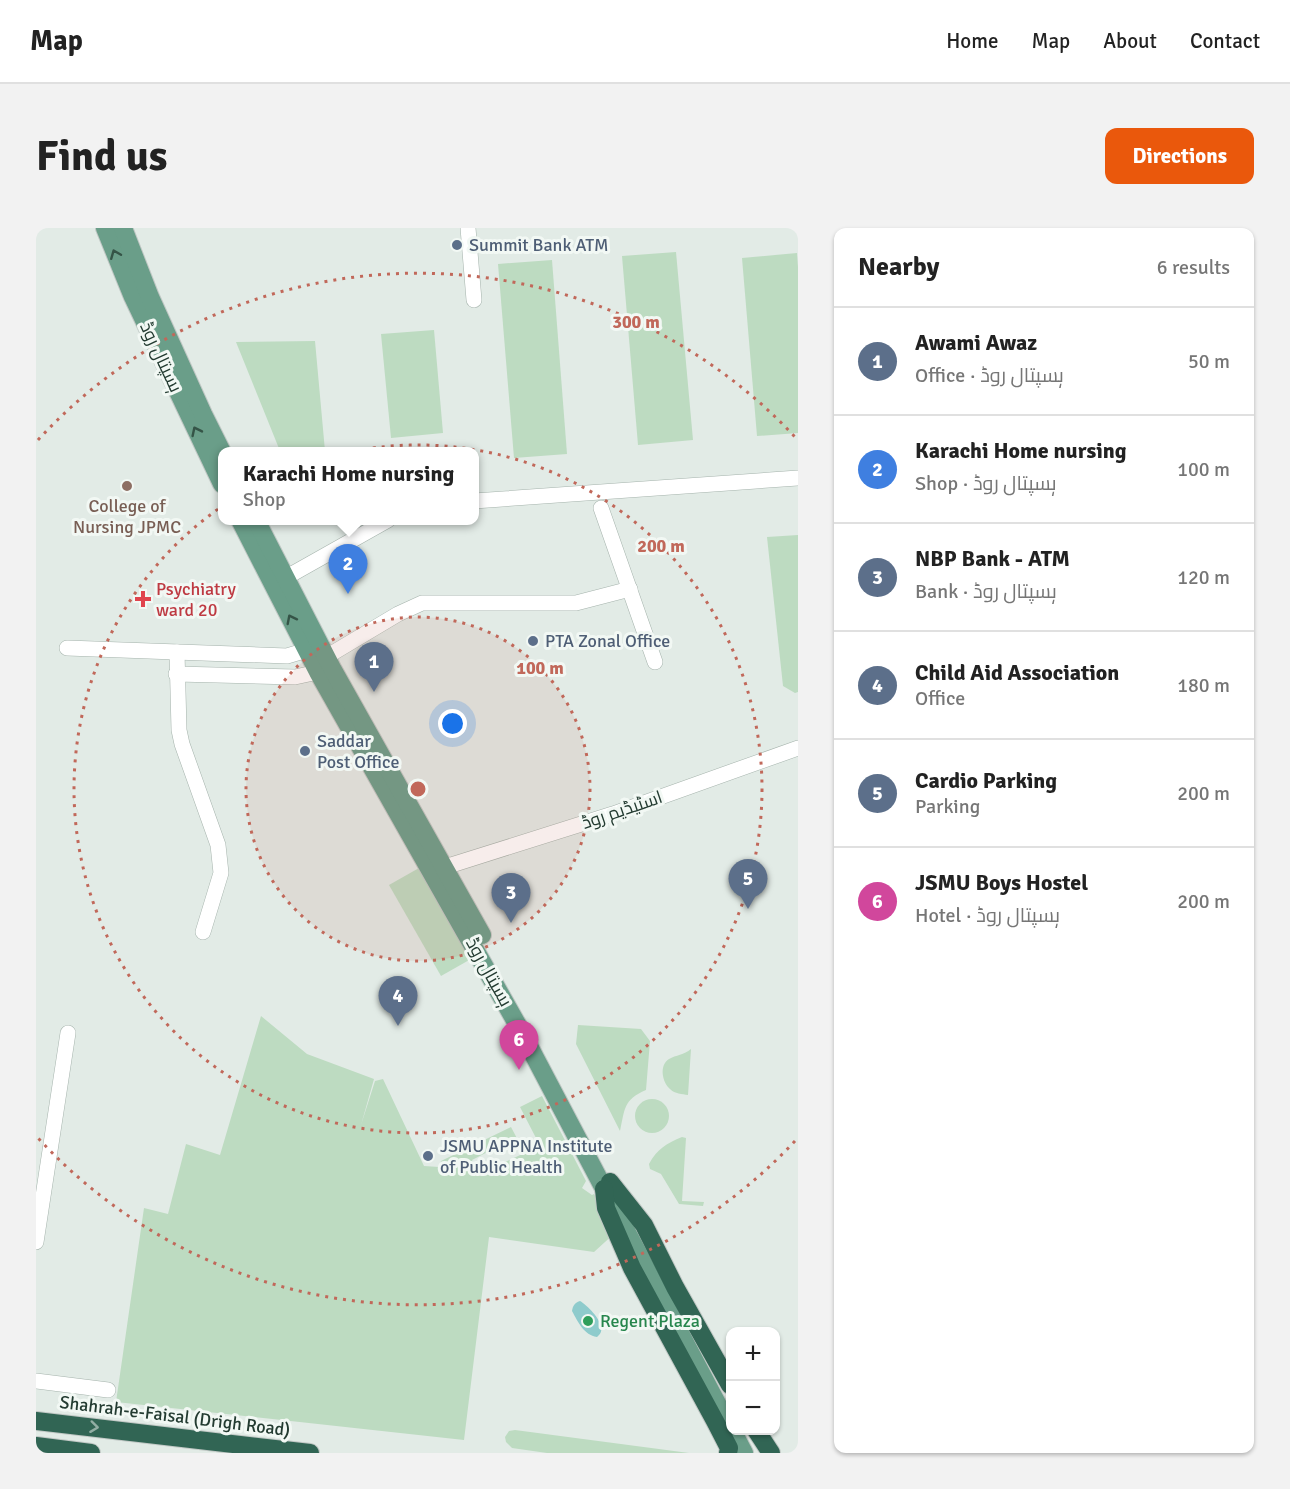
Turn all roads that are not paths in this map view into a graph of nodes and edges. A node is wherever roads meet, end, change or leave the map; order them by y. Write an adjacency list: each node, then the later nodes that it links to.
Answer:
1 (105, 228): 6 (main road, ہسپتال روڈ, one-way to 1)
2 (123, 228): 5 (main road, ہسپتال روڈ)
3 (468, 228): 4 (street)
4 (474, 300)
5 (220, 447)
6 (218, 476)
7 (798, 478): 8 (street)
8 (479, 501)
9 (601, 508): 14 (street)
10 (243, 525): 16 (main road, ہسپتال روڈ, one-way to 10)
11 (258, 525): 13 (main road, ہسپتال روڈ)
12 (379, 525): 13 (street)
13 (285, 578): 19 (main road, ہسپتال روڈ)
14 (630, 589): 18 (street); 19 (street)
15 (67, 648): 17 (street)
16 (307, 650): 17 (street); 19 (main road, ہسپتال روڈ)
17 (177, 652): 20 (street)
18 (655, 662)
19 (322, 664): 20 (street); 22 (main road, ہسپتال روڈ); 25 (main road, ہسپتال روڈ)
20 (176, 674): 23 (street)
21 (798, 748): 22 (street, اسٹیڈیم روڈ)
22 (445, 867): 25 (main road, ہسپتال روڈ)
23 (203, 932)
24 (68, 1033): 27 (street)
25 (607, 1186): 26 (main road, ہسپتال روڈ); 29 (highway); 40 (highway)
26 (624, 1219): 31 (main road, ہسپتال روڈ); 32 (main road, ہسپتال روڈ)
27 (36, 1242)
28 (36, 1381): 30 (street)
29 (728, 1381)
30 (108, 1390)
31 (726, 1403)
32 (726, 1419)
33 (36, 1420): 39 (highway, Shahrah-e-Faisal (Drigh Road), one-way to 39)
34 (734, 1435): 41 (main road, ہسپتال روڈ)
35 (744, 1435): 42 (main road)
36 (759, 1435): 43 (highway)
37 (36, 1446): 38 (highway)
38 (91, 1453)
39 (310, 1453)
40 (728, 1453)
41 (744, 1453)
42 (755, 1453)
43 (771, 1453)

